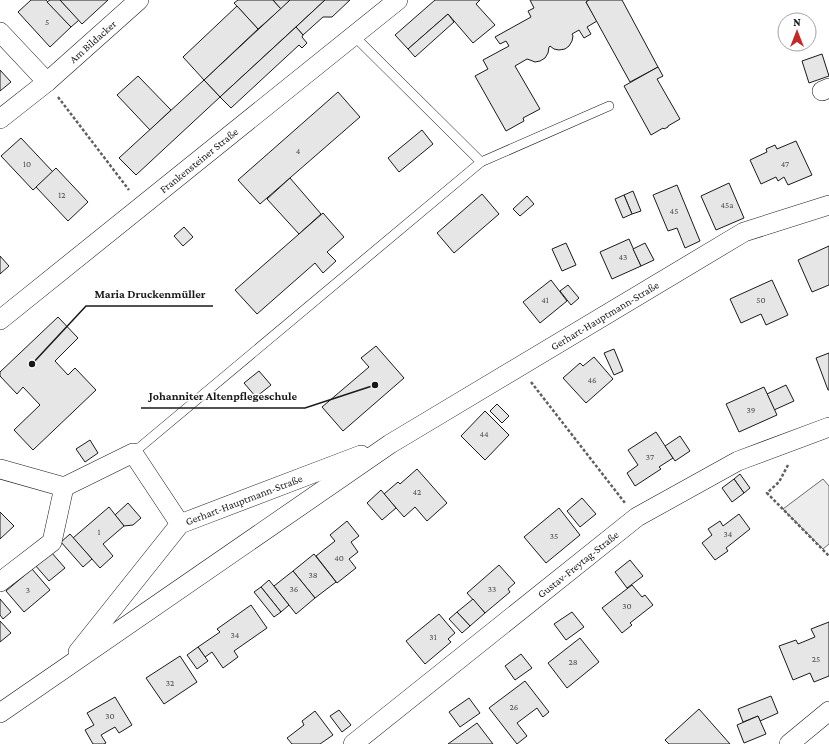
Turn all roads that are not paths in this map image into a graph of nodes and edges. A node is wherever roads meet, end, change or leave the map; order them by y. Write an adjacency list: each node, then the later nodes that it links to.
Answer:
1 (139, 0): 5 (street, Am Bildacker)
2 (398, 0): 4 (street, Frankensteiner Straße)
3 (0, 32): 5 (street)
4 (354, 36): 8 (lane); 10 (street, Frankensteiner Straße)
5 (52, 89): 7 (street, Am Bildacker)
6 (609, 106): 8 (lane)
7 (0, 119)
8 (482, 162): 13 (lane)
9 (829, 205): 12 (street, Gerhart-Hauptmann-Straße)
10 (0, 320)
11 (829, 426): 21 (street, Gustav-Freytag-Straße)
12 (390, 444): 16 (street, Gerhart-Hauptmann-Straße); 18 (street, Gerhart-Hauptmann-Straße)
13 (133, 453): 15 (street); 16 (street)
14 (0, 469): 15 (street)
15 (64, 487): 17 (street)
16 (180, 524): 18 (street, Gerhart-Hauptmann-Straße)
17 (0, 582)
18 (66, 668): 20 (street, Gerhart-Hauptmann-Straße)
19 (829, 711): 22 (street)
20 (0, 713)
21 (352, 744)
22 (789, 744)

